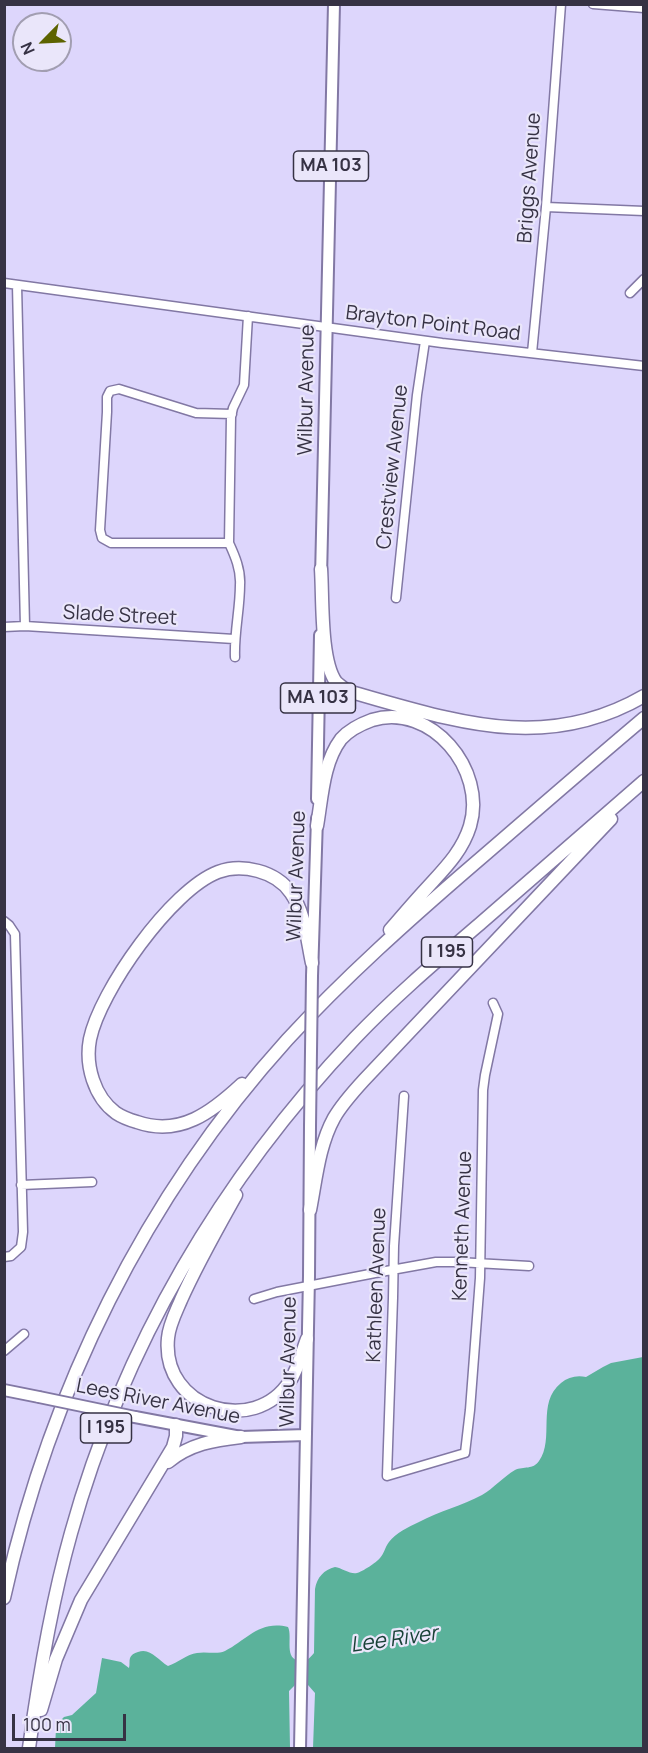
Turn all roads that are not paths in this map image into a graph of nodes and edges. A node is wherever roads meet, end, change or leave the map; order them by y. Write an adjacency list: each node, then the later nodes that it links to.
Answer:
1 (334, 4): 13 (main road, Wilbur Avenue / MA 103)
2 (561, 4): 6 (street, Briggs Avenue)
3 (593, 4): 4 (street)
4 (607, 5): 5 (street)
5 (644, 8)
6 (546, 207): 7 (street); 15 (street, Briggs Avenue)
7 (644, 211)
8 (644, 279): 11 (street)
9 (4, 283): 10 (street, Brayton Point Road)
10 (17, 285): 12 (street, Brayton Point Road); 21 (street)
11 (630, 293)
12 (248, 316): 13 (street, Brayton Point Road); 17 (street)
13 (326, 327): 14 (street, Brayton Point Road); 19 (main road, Wilbur Avenue / MA 103)
14 (425, 341): 15 (street, Brayton Point Road); 20 (street, Crestview Avenue)
15 (532, 353): 16 (street, Brayton Point Road)
16 (644, 366)
17 (232, 414): 18 (street); 18 (street)
18 (229, 543): 23 (street)
19 (321, 569): 25 (highway); 28 (main road, Wilbur Avenue / MA 103)
20 (396, 598)
21 (25, 626): 22 (street, Slade Street); 23 (street, Slade Street)
22 (4, 627)
23 (234, 639): 24 (street)
24 (235, 657)
25 (644, 696)
26 (644, 717): 31 (highway, I 195)
27 (644, 783): 35 (highway, I 195); 38 (highway)
28 (316, 826): 30 (main road, Wilbur Avenue / MA 103); 31 (highway)
29 (7, 923): 37 (street)
30 (312, 963): 33 (highway); 38 (main road, Wilbur Avenue / MA 103, bridge)
31 (346, 979): 33 (highway, I 195)
32 (493, 1003): 40 (street, Kenneth Avenue)
33 (288, 1039): 54 (highway, I 195)
34 (404, 1095): 42 (street, Kathleen Avenue)
35 (267, 1140): 46 (highway); 55 (highway, I 195)
36 (92, 1182): 37 (street)
37 (21, 1185): 39 (street)
38 (310, 1210): 43 (main road, Wilbur Avenue / MA 103)
39 (4, 1257)
40 (480, 1264): 41 (street); 42 (street); 52 (street, Kenneth Avenue)
41 (529, 1266)
42 (394, 1269): 43 (street); 52 (street, Kathleen Avenue)
43 (309, 1287): 44 (street); 46 (main road, Wilbur Avenue / MA 103)
44 (254, 1299)
45 (24, 1334): 47 (street)
46 (307, 1338): 50 (main road, Wilbur Avenue / MA 103)
47 (4, 1351)
48 (4, 1390): 49 (main road, Lees River Avenue, bridge)
49 (176, 1425): 51 (main road, Lees River Avenue); 53 (highway)
50 (306, 1435): 51 (main road, Lees River Avenue); 56 (main road, Wilbur Avenue / MA 103)
51 (241, 1437): 53 (highway)
52 (387, 1476)
53 (156, 1477): 55 (highway)
54 (4, 1598)
55 (29, 1749)
56 (300, 1749)

